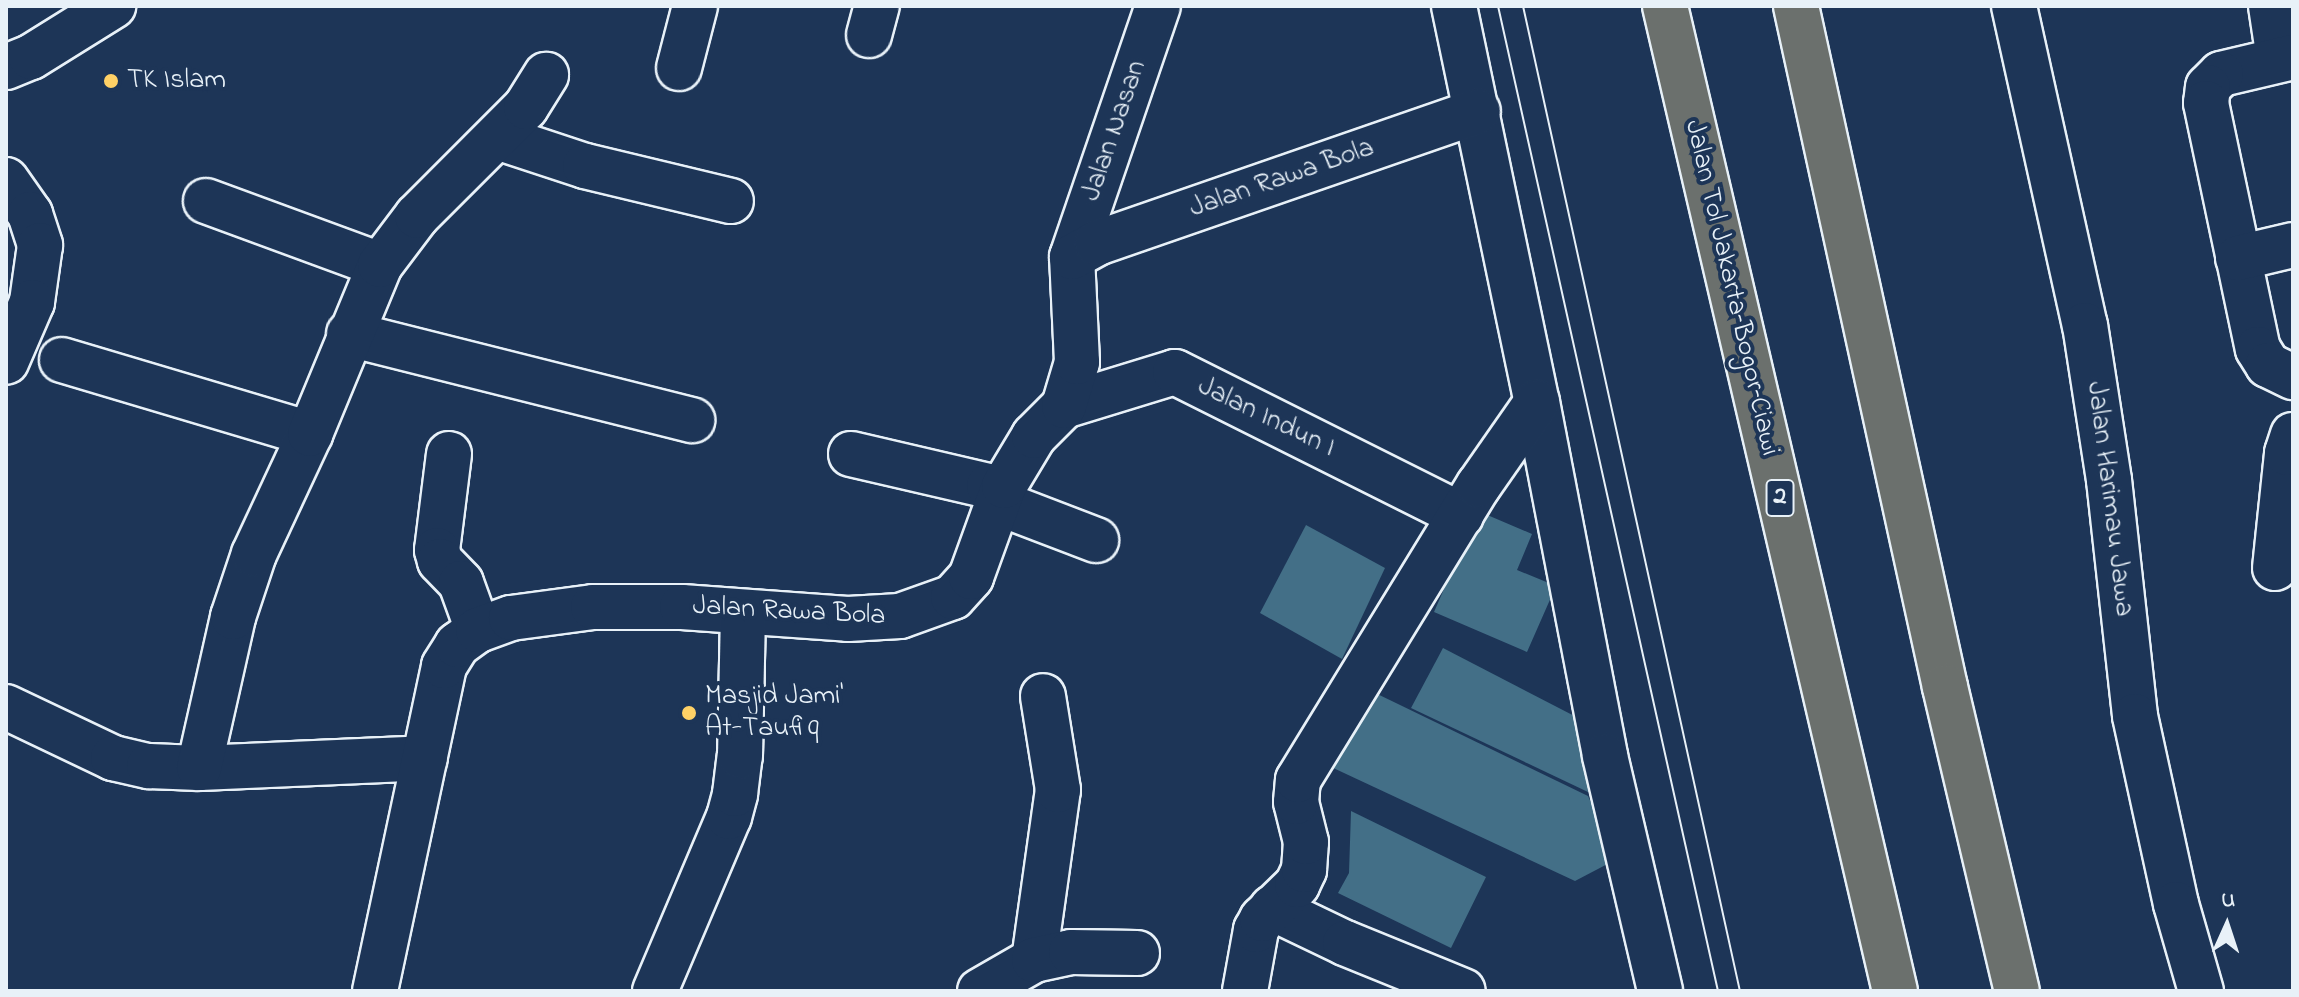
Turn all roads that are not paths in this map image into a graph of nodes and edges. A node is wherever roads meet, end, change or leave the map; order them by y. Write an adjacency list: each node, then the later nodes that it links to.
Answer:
1 (113, 6): 10 (street)
2 (695, 6): 11 (street)
3 (1158, 6): 19 (street, Jalan Nasan)
4 (1454, 6): 13 (street)
5 (1665, 6): 52 (highway, Jalan Tol Jakarta–Bogor–Ciawi / 2)
6 (1796, 6): 53 (highway)
7 (2014, 6): 54 (street, Jalan Harimau Jawa)
8 (2271, 6): 9 (street)
9 (2286, 58): 20 (street)
10 (6, 67)
11 (679, 68)
12 (546, 75): 14 (street)
13 (1478, 111): 19 (street, Jalan Rawa Bola); 26 (street)
14 (497, 137): 17 (street); 21 (street)
15 (6, 180): 24 (street)
16 (206, 201): 21 (street)
17 (731, 201)
18 (2293, 245): 20 (street)
19 (1072, 257): 27 (street, Jalan Rawa Bola)
20 (2238, 258): 25 (street)
21 (380, 265): 22 (street)
22 (349, 334): 28 (street); 29 (street)
23 (62, 360): 29 (street)
24 (6, 362)
25 (2293, 377)
26 (1537, 402): 34 (street); 51 (street)
27 (1064, 406): 33 (street, Jalan Rawa Bola); 34 (street, Jalan Indun I)
28 (692, 420)
29 (310, 434): 42 (street)
30 (2293, 435): 36 (street)
31 (449, 454): 38 (street)
32 (851, 454): 33 (street)
33 (1002, 495): 35 (street); 37 (street, Jalan Rawa Bola)
34 (1461, 515): 43 (street)
35 (1096, 540)
36 (2275, 568)
37 (743, 612): 38 (street, Jalan Rawa Bola); 47 (street)
38 (478, 630): 41 (street, Jalan Rawa Bola)
39 (1043, 696): 45 (street)
40 (6, 707): 42 (street)
41 (425, 758): 42 (street); 46 (street, Jalan Rawa Bola)
42 (199, 768)
43 (1272, 908): 49 (street); 50 (street)
44 (1137, 953): 45 (street)
45 (1034, 960): 48 (street)
46 (375, 991)
47 (655, 991)
48 (980, 991)
49 (1245, 991)
50 (1463, 991)
51 (1660, 991)
52 (1895, 991)
53 (2017, 991)
54 (2201, 991)

